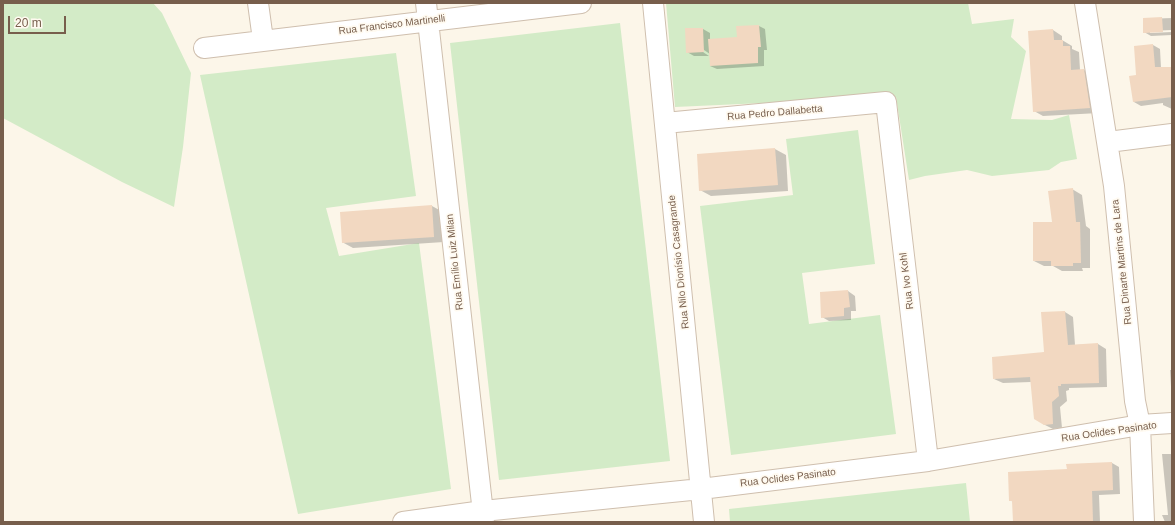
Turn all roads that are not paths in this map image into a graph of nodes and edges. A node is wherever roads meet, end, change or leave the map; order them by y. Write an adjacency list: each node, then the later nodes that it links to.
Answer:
1 (258, 3): 6 (street)
2 (581, 3): 5 (street, Rua Francisco Martinelli)
3 (653, 3): 9 (street, Rua Nilo Dionísio Casagrande)
4 (1085, 3): 11 (street, Rua Dinarte Martins de Lara)
5 (427, 12): 6 (street, Rua Francisco Martinelli); 16 (street, Rua Emílio Luiz Milan)
6 (263, 40): 7 (street, Rua Francisco Martinelli)
7 (204, 48)
8 (886, 102): 9 (street, Rua Pedro Dallabetta); 14 (street, Rua Ivo Kohl)
9 (665, 123): 15 (street, Rua Nilo Dionísio Casagrande)
10 (1172, 134): 11 (street)
11 (1108, 142): 13 (street, Rua Dinarte Martins de Lara)
12 (1172, 423): 13 (street, Rua Oclides Pasinato)
13 (1140, 426): 14 (street, Rua Oclides Pasinato); 19 (street, Rua Dinarte Martins de Lara)
14 (928, 461): 15 (street, Rua Oclides Pasinato)
15 (701, 489): 16 (street, Rua Oclides Pasinato); 18 (street, Rua Nilo Dionísio Casagrande)
16 (483, 517): 17 (street, Rua Oclides Pasinato)
17 (403, 522)
18 (704, 522)
19 (1144, 522)

